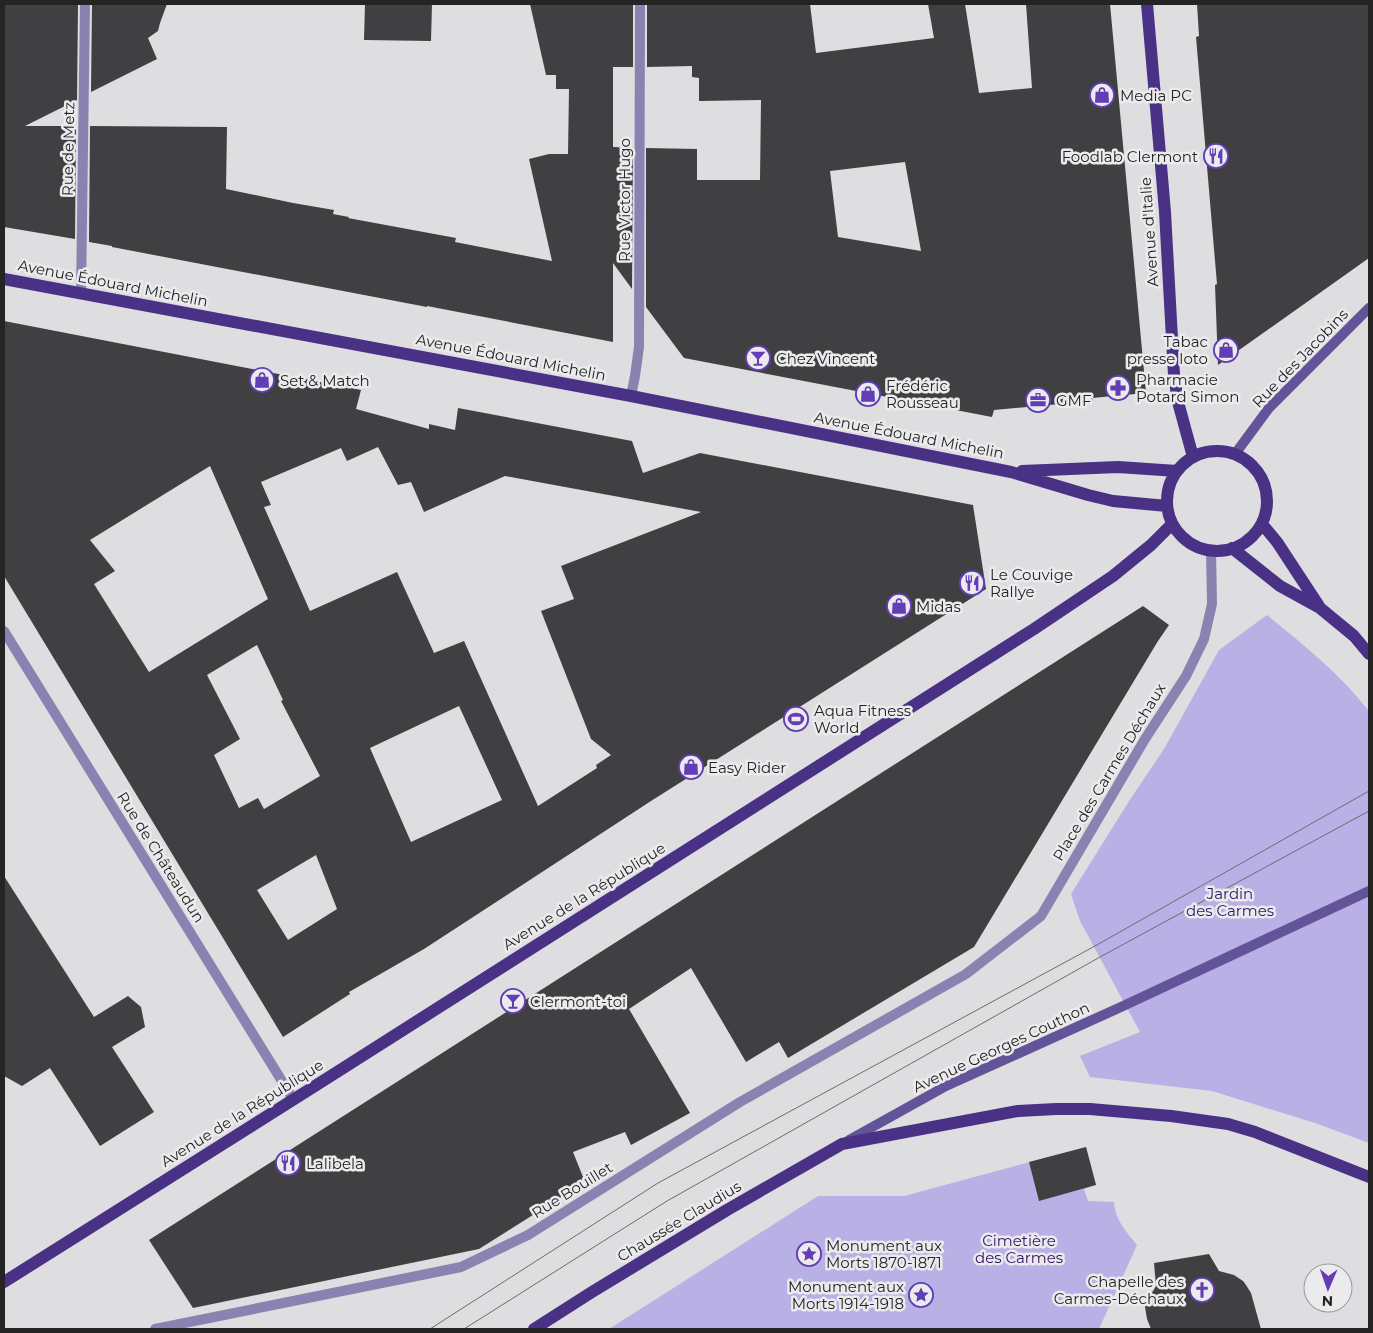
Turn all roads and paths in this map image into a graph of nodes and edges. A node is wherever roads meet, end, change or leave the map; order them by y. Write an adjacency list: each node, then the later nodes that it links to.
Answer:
1 (85, 4): 5 (street, Rue de Metz)
2 (640, 4): 7 (street, Rue Victor Hugo)
3 (1147, 4): 9 (main road, Avenue d'Italie)
4 (4, 279): 5 (main road, Avenue Édouard Michelin)
5 (81, 294): 7 (main road, Avenue Édouard Michelin)
6 (1369, 308): 8 (main road, Rue des Jacobins)
7 (631, 396): 11 (main road, Avenue Édouard Michelin)
8 (1235, 454): 9 (main road); 14 (main road)
9 (1193, 457): 10 (main road)
10 (1177, 471): 11 (main road, Avenue Édouard Michelin); 12 (main road)
11 (1011, 472): 12 (main road, Avenue Édouard Michelin)
12 (1167, 506): 13 (main road)
13 (1172, 524): 16 (main road); 22 (main road, Avenue de la République)
14 (1262, 524): 15 (main road); 17 (main road)
15 (1232, 548): 16 (main road); 17 (main road)
16 (1211, 550): 21 (street, Place des Carmes Déchaux)
17 (1320, 608): 19 (main road)
18 (4, 631): 22 (street, Rue de Châteaudun)
19 (1369, 654)
20 (1369, 890): 23 (main road, Avenue Georges Couthon)
21 (966, 974): 26 (street, Rue Bouillet)
22 (293, 1099): 25 (main road, Avenue de la République)
23 (842, 1144): 24 (main road, Chaussée Claudius); 27 (main road, Chaussée Claudius)
24 (1369, 1177)
25 (4, 1282)
26 (155, 1329)
27 (534, 1329)

